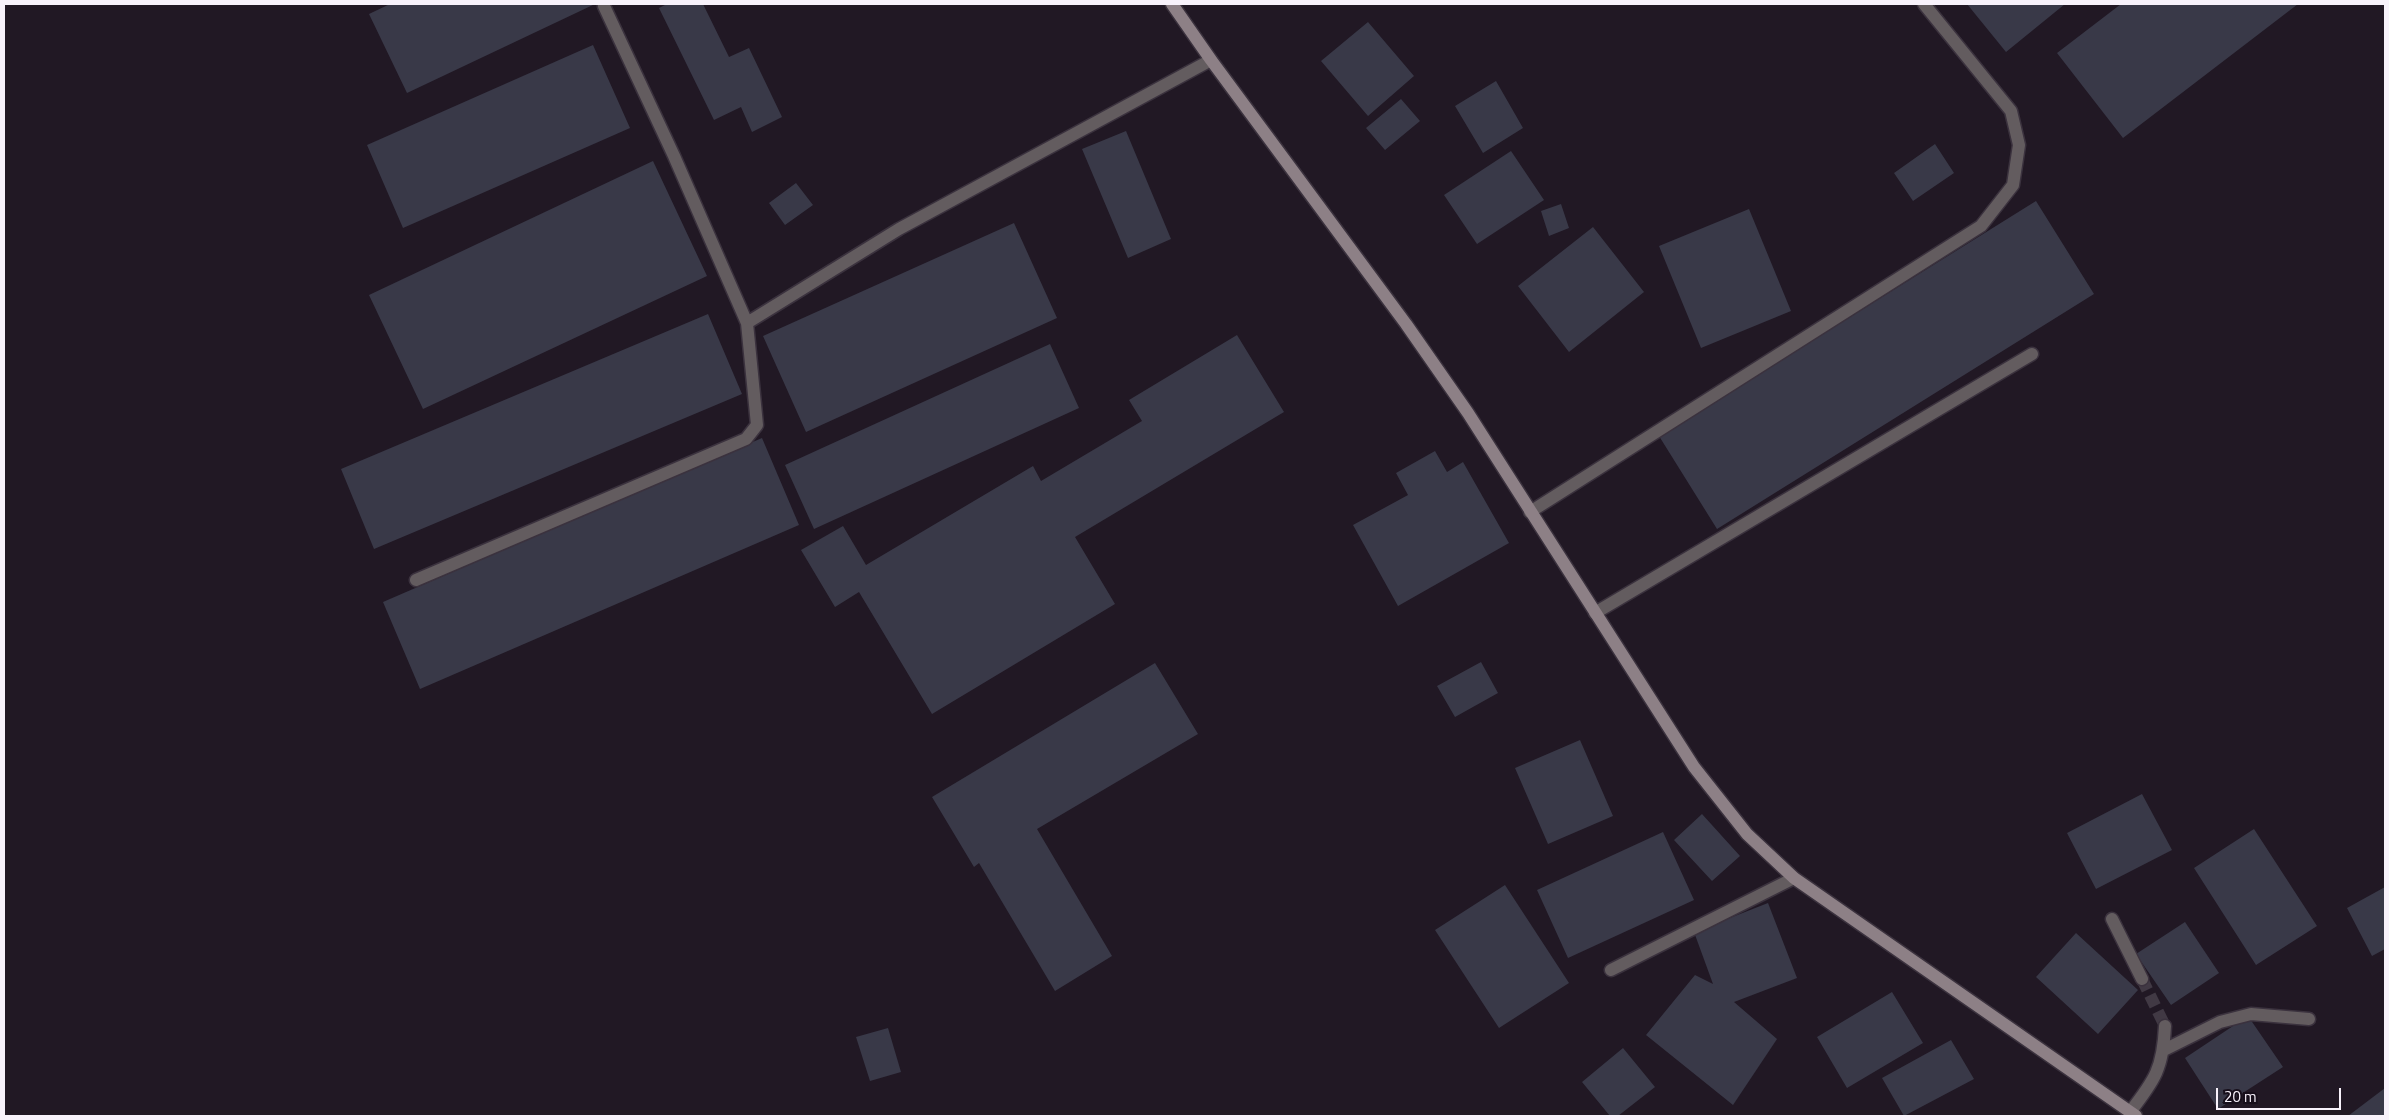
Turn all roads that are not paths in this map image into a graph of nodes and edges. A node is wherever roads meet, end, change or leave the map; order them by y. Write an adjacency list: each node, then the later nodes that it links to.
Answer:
1 (1172, 4): 4 (street)
2 (1924, 4): 7 (street)
3 (604, 6): 5 (street)
4 (1211, 60): 5 (street); 7 (street)
5 (747, 323): 8 (street)
6 (2032, 354): 9 (street)
7 (1530, 512): 9 (street)
8 (416, 580)
9 (1595, 613): 10 (street)
10 (1794, 878): 12 (street); 17 (street)
11 (2112, 919): 13 (street)
12 (1611, 970)
13 (2142, 979)
14 (2309, 1019): 16 (street)
15 (2166, 1026): 16 (street)
16 (2164, 1050): 17 (street)
17 (2133, 1114)

